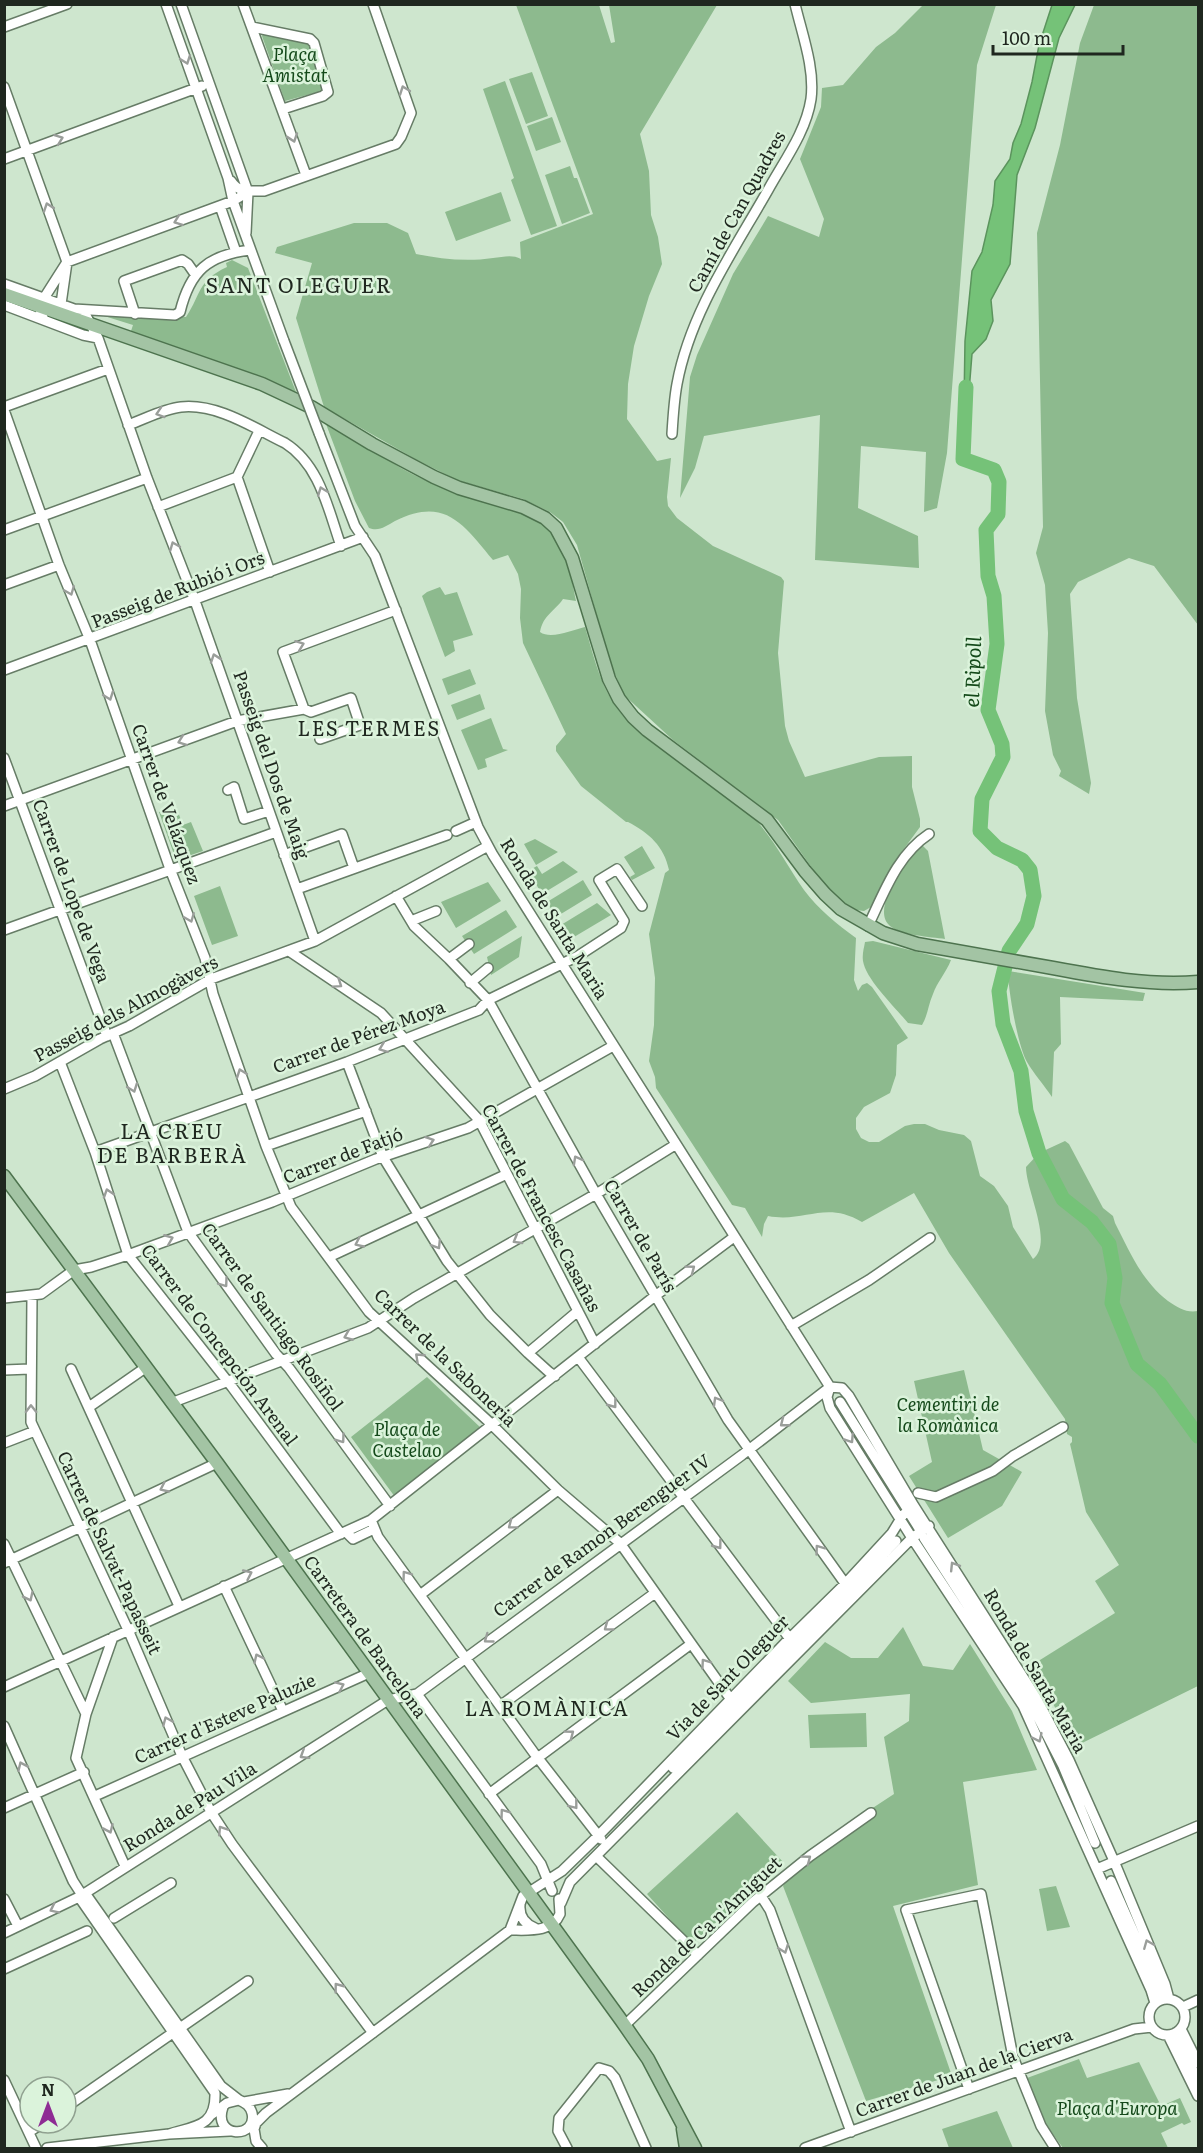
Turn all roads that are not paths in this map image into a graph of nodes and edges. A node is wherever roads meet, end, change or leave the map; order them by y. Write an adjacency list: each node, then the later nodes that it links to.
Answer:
1 (67, 4): 7 (street)
2 (166, 4): 11 (street, one-way to 11)
3 (181, 4): 9 (street)
4 (243, 4): 8 (street)
5 (373, 4): 15 (street, one-way to 5)
6 (795, 4): 40 (street, Camí de Can Quadres)
7 (4, 27)
8 (252, 27): 12 (street); 12 (street)
9 (209, 83): 11 (street); 17 (street)
10 (4, 87): 13 (street)
11 (196, 88): 13 (street, one-way to 11); 16 (street)
12 (283, 109): 15 (street, one-way to 15)
13 (28, 150): 14 (street); 23 (street, one-way to 13)
14 (4, 159)
15 (306, 175): 17 (street)
16 (228, 178): 17 (street); 18 (street)
17 (248, 192): 18 (street); 20 (street)
18 (233, 201): 19 (street); 20 (street)
19 (220, 206): 22 (street); 23 (street, one-way to 23)
20 (246, 238): 21 (street)
21 (250, 250): 22 (street); 46 (street, Ronda de Santa Maria, bridge)
22 (236, 252): 24 (street)
23 (67, 262): 27 (street); 28 (street)
24 (195, 274): 31 (street); 31 (street)
25 (4, 284): 27 (street)
26 (4, 294): 27 (main road)
27 (41, 302): 28 (street); 32 (street); 33 (main road)
28 (61, 304): 30 (street)
29 (4, 305): 32 (street)
30 (83, 310): 31 (street); 33 (street, Passeig del Dos de Maig)
31 (135, 314)
32 (44, 320): 35 (street)
33 (91, 324): 34 (main road); 35 (street, Passeig del Dos de Maig)
34 (111, 332): 35 (street); 79 (main road)
35 (98, 338): 36 (street, Passeig del Dos de Maig)
36 (108, 369): 37 (street); 38 (street, Passeig del Dos de Maig)
37 (4, 408): 44 (street, Carrer de Velázquez)
38 (128, 425): 39 (street, one-way to 38); 42 (street, Passeig del Dos de Maig)
39 (259, 431): 41 (street); 47 (street, one-way to 39)
40 (672, 434)
41 (237, 477): 43 (street); 49 (street)
42 (147, 478): 43 (street, Passeig del Dos de Maig); 44 (street)
43 (158, 507): 51 (street, Passeig del Dos de Maig, one-way to 43)
44 (43, 516): 45 (street); 48 (street, Carrer de Velázquez)
45 (4, 530)
46 (363, 537): 47 (street, Passeig de Rubió i Ors); 52 (street, Ronda de Santa Maria)
47 (341, 546): 49 (street, Passeig de Rubió i Ors)
48 (59, 566): 50 (street); 53 (street, Carrer de Velázquez, one-way to 53)
49 (270, 572): 51 (street, Passeig de Rubió i Ors)
50 (4, 585)
51 (195, 601): 53 (street, Passeig de Rubió i Ors); 56 (street, Passeig del Dos de Maig, one-way to 51)
52 (396, 610): 55 (street, one-way to 52); 64 (street, Ronda de Santa Maria)
53 (90, 640): 54 (street, Passeig de Rubió i Ors); 59 (street, Carrer de Velázquez, one-way to 59)
54 (4, 670)
55 (304, 710): 56 (street); 57 (street)
56 (237, 721): 59 (street, one-way to 59); 63 (street, Passeig del Dos de Maig)
57 (320, 739)
58 (4, 758): 61 (street, Carrer de Lope de Vega)
59 (132, 760): 61 (street); 72 (street, Carrer de Velázquez)
60 (228, 790): 63 (street)
61 (20, 800): 62 (street); 76 (street, Carrer de Lope de Vega)
62 (4, 806)
63 (269, 811): 66 (street, Passeig del Dos de Maig)
64 (476, 822): 65 (street); 69 (street, Ronda de Santa Maria)
65 (456, 831)
66 (276, 832): 70 (street, Passeig del Dos de Maig); 72 (street)
67 (929, 834): 79 (street)
68 (447, 835): 71 (street)
69 (488, 846): 74 (street, Passeig dels Almogàvers); 85 (street, Ronda de Santa Maria)
70 (284, 855): 71 (street); 73 (street, Passeig del Dos de Maig)
71 (354, 868): 73 (street)
72 (170, 869): 76 (street); 87 (street, Carrer de Velázquez, one-way to 87)
73 (297, 889): 81 (street, Passeig del Dos de Maig)
74 (396, 896): 78 (street, Carrer de París); 81 (street, Passeig dels Almogàvers)
75 (642, 906): 85 (street, Carrer de Pérez Moya)
76 (60, 911): 80 (street); 91 (street, Carrer de Lope de Vega)
77 (436, 911): 78 (street)
78 (411, 921): 84 (street, Carrer de París)
79 (868, 926): 88 (main road)
80 (4, 930)
81 (315, 941): 83 (street, Passeig dels Almogàvers)
82 (469, 944): 84 (street)
83 (289, 951): 87 (street, Passeig dels Almogàvers); 92 (street, Carrer de Francesc Casañas, one-way to 92)
84 (449, 959): 89 (street, Carrer de París)
85 (561, 963): 90 (street, Carrer de Pérez Moya); 93 (street, Ronda de Santa Maria)
86 (488, 968): 89 (street)
87 (211, 979): 91 (street, Passeig dels Almogàvers); 98 (street, Carrer de la Saboneria, one-way to 87)
88 (1198, 982)
89 (470, 983): 90 (street, Carrer de París)
90 (488, 1000): 92 (street, Carrer de Pérez Moya); 97 (street, Carrer de París)
91 (110, 1035): 94 (street, Passeig dels Almogàvers); 101 (street, Carrer de Santiago Rosiñol, one-way to 101)
92 (405, 1040): 95 (street, Carrer de Pérez Moya, one-way to 95); 100 (street, Carrer de Francesc Casañas)
93 (613, 1046): 97 (street, Carrer de Fatjó); 102 (street, Ronda de Santa Maria)
94 (60, 1062): 96 (street, Passeig dels Almogàvers); 104 (street, Carrer de Concepción Arenal)
95 (347, 1062): 98 (street, Carrer de Pérez Moya); 99 (street)
96 (4, 1089)
97 (538, 1089): 100 (street, Carrer de Fatjó); 108 (street, Carrer de París, one-way to 97)
98 (249, 1095): 101 (street, Carrer de Pérez Moya); 103 (street, Carrer de la Saboneria)
99 (366, 1111): 103 (street); 105 (street)
100 (479, 1120): 105 (street, Carrer de Fatjó, one-way to 100); 106 (street, Carrer de Francesc Casañas)
101 (149, 1132): 104 (street, Carrer de Pérez Moya); 112 (street, Carrer de Santiago Rosiñol)
102 (675, 1145): 108 (street); 113 (street, Ronda de Santa Maria)
103 (266, 1146): 109 (street, Carrer de la Saboneria)
104 (95, 1152): 115 (street, Carrer de Concepción Arenal, one-way to 104)
105 (383, 1157): 109 (street, Carrer de Fatjó); 110 (street)
106 (507, 1174): 110 (street); 111 (street, Carrer de Francesc Casañas)
107 (4, 1176): 117 (main road, Carretera de Barcelona)
108 (596, 1194): 111 (street); 120 (street, Carrer de París)
109 (286, 1196): 112 (street, Carrer de Fatjó); 116 (street, Carrer de la Saboneria)
110 (418, 1215): 116 (street, one-way to 116); 118 (street, one-way to 118)
111 (535, 1229): 118 (street, one-way to 118); 122 (street, Carrer de Francesc Casañas)
112 (188, 1232): 115 (street, Carrer de Fatjó, one-way to 112); 128 (street, Carrer de Santiago Rosiñol, one-way to 128)
113 (734, 1237): 120 (street, one-way to 113); 124 (street, Ronda de Santa Maria)
114 (930, 1238): 124 (street)
115 (128, 1255): 117 (street, Carrer de Fatjó); 134 (street, Carrer de Concepción Arenal)
116 (329, 1257): 123 (street, Carrer de la Saboneria)
117 (74, 1270): 119 (street); 129 (main road, Carretera de Barcelona)
118 (458, 1273): 123 (street); 126 (street)
119 (32, 1296): 121 (street); 130 (street, Carrer de Salvat-Papasseit)
120 (656, 1296): 125 (street); 143 (street, Carrer de París, one-way to 120)
121 (4, 1298)
122 (578, 1311): 125 (street, Carrer de Francesc Casañas); 126 (street)
123 (379, 1321): 128 (street, one-way to 128); 139 (street, Carrer de la Saboneria, one-way to 123)
124 (791, 1326): 135 (street, Ronda de Santa Maria)
125 (595, 1344): 127 (street)
126 (528, 1353): 133 (street)
127 (578, 1357): 133 (street); 147 (street, one-way to 147)
128 (282, 1362): 134 (street); 149 (street, Carrer de Santiago Rosiñol, one-way to 149)
129 (145, 1368): 137 (main road, Carretera de Barcelona); 138 (street)
130 (30, 1369): 132 (street); 141 (street, Carrer de Salvat-Papasseit, one-way to 130)
131 (71, 1369): 138 (street)
132 (4, 1370)
133 (555, 1376): 139 (street)
134 (228, 1382): 137 (street); 154 (street, Carrer de Concepción Arenal)
135 (830, 1388): 143 (street, Carrer de Ramon Berenguer IV, one-way to 143); 150 (street, Ronda de Santa Maria, one-way to 150); 150 (street, Ronda de Santa Maria)
136 (840, 1402): 150 (street)
137 (171, 1403): 144 (main road, Carretera de Barcelona)
138 (89, 1407): 148 (street)
139 (493, 1426): 145 (street, Carrer de la Saboneria); 149 (street)
140 (1063, 1427): 146 (street)
141 (35, 1431): 142 (street); 152 (street, Carrer de Salvat-Papasseit)
142 (4, 1443)
143 (749, 1450): 147 (street, Carrer de Ramon Berenguer IV); 162 (street, Carrer de París, one-way to 143)
144 (217, 1463): 148 (street, one-way to 148); 159 (main road, Carretera de Barcelona)
145 (558, 1490): 157 (street, Carrer de la Saboneria); 164 (street, one-way to 164)
146 (918, 1493)
147 (683, 1498): 157 (street, Carrer de Ramon Berenguer IV); 169 (street, one-way to 169)
148 (133, 1503): 152 (street); 165 (street)
149 (390, 1506): 151 (street)
150 (908, 1511): 153 (street, Ronda de Santa Maria); 155 (street, Ronda de Santa Maria); 162 (street, Via de Sant Oleguer)
151 (373, 1525): 154 (street); 164 (street, one-way to 151)
152 (79, 1528): 160 (street); 166 (street, Carrer de Salvat-Papasseit)
153 (924, 1531): 155 (street, Via de Sant Oleguer); 192 (street, Ronda de Santa Maria); 194 (street, Ronda de Santa Maria, one-way to 153)
154 (343, 1533): 159 (street)
155 (912, 1538): 162 (street, Via de Sant Oleguer); 196 (street, Ronda de Santa Maria, one-way to 196)
156 (896, 1541): 162 (street, Via de Sant Oleguer)
157 (620, 1543): 163 (street, Carrer de la Saboneria); 170 (street, Carrer de Ramon Berenguer IV, one-way to 170)
158 (4, 1544): 160 (street)
159 (285, 1558): 161 (street, one-way to 159); 172 (main road, Carretera de Barcelona)
160 (8, 1561): 171 (street, one-way to 171)
161 (224, 1586): 165 (street); 178 (street, one-way to 161)
162 (849, 1591): 169 (street, Via de Sant Oleguer); 169 (street, Via de Sant Oleguer)
163 (655, 1593): 168 (street, Carrer de la Saboneria); 176 (street, one-way to 176)
164 (420, 1594): 170 (street)
165 (179, 1606): 166 (street)
166 (129, 1632): 167 (street); 181 (street, Carrer de Salvat-Papasseit, one-way to 166)
167 (113, 1637): 171 (street); 179 (street)
168 (691, 1644): 177 (street, Carrer de la Saboneria, one-way to 168); 182 (street, one-way to 168)
169 (794, 1645): 177 (street, Via de Sant Oleguer); 177 (street, Via de Sant Oleguer)
170 (464, 1657): 174 (street, Carrer de Ramon Berenguer IV); 176 (street)
171 (60, 1661): 173 (street); 179 (street)
172 (369, 1673): 175 (main road, Carretera de Barcelona); 178 (street, Carrer d'Esteve Paluzie, one-way to 172)
173 (4, 1687)
174 (417, 1694): 175 (street, Carrer de Ramon Berenguer IV); 185 (street)
175 (388, 1700): 188 (street, Ronda de Pau Vila, one-way to 188); 202 (main road, Carretera de Barcelona)
176 (500, 1706): 182 (street)
177 (735, 1706): 191 (street, Via de Sant Oleguer)
178 (283, 1711): 181 (street, Carrer d'Esteve Paluzie)
179 (86, 1714): 183 (street)
180 (4, 1726): 184 (street, one-way to 180)
181 (182, 1756): 186 (street, Carrer d'Esteve Paluzie); 188 (street, Carrer de Salvat-Papasseit)
182 (538, 1758): 185 (street); 191 (street, one-way to 191)
183 (84, 1772): 184 (street); 186 (street)
184 (35, 1793): 187 (street); 204 (street)
185 (489, 1794): 198 (street, one-way to 185)
186 (95, 1796): 195 (street, one-way to 195)
187 (4, 1808)
188 (211, 1812): 195 (street, Ronda de Pau Vila); 228 (street, Carrer de Salvat-Papasseit, one-way to 188)
189 (871, 1814): 205 (street, Ronda de Ca n'Amiguet, one-way to 189)
190 (1198, 1826): 194 (street)
191 (602, 1841): 193 (street, Via de Sant Oleguer); 197 (street, Via de Sant Oleguer); 200 (street, Via de Sant Oleguer)
192 (1095, 1843)
193 (596, 1856): 200 (street, Via de Sant Oleguer); 216 (street)
194 (1114, 1861): 196 (street); 219 (street, Ronda de Santa Maria, one-way to 194)
195 (125, 1866): 204 (street, Ronda de Pau Vila)
196 (1097, 1869): 219 (street, Ronda de Santa Maria)
197 (562, 1871): 198 (street, Via de Sant Oleguer); 200 (street, Via de Sant Oleguer)
198 (547, 1879): 202 (street, Via de Sant Oleguer); 203 (street)
199 (1111, 1881): 219 (street)
200 (566, 1882): 208 (street, Via de Sant Oleguer)
201 (171, 1883): 209 (street)
202 (532, 1890): 203 (street); 207 (street); 210 (main road, Carretera de Barcelona)
203 (552, 1891): 208 (street)
204 (82, 1895): 211 (street, Ronda de Pau Vila, one-way to 211); 226 (street)
205 (761, 1896): 216 (street, Ronda de Ca n'Amiguet); 244 (street, one-way to 244)
206 (4, 1899): 211 (street)
207 (520, 1904): 212 (street); 213 (street)
208 (561, 1904): 210 (street, Via de Sant Oleguer)
209 (114, 1918)
210 (551, 1925): 212 (street); 223 (main road, Carretera de Barcelona)
211 (18, 1926): 215 (street, Ronda de Pau Vila)
212 (536, 1928): 213 (street)
213 (510, 1930): 228 (street)
214 (87, 1931): 217 (street)
215 (4, 1933)
216 (698, 1955): 223 (street, Ronda de Ca n'Amiguet)
217 (4, 1969)
218 (248, 1981): 226 (street)
219 (1162, 2000): 221 (street); 222 (street)
220 (1198, 2000): 221 (street)
221 (1183, 2007): 227 (street)
222 (1149, 2012): 224 (street); 225 (street, Carrer de Juan de la Cierva)
223 (625, 2025): 241 (main road, Carretera de Barcelona)
224 (1152, 2027): 225 (street, Carrer de Juan de la Cierva); 227 (street)
225 (1134, 2029): 230 (street, Carrer de Juan de la Cierva)
226 (177, 2030): 236 (street); 237 (street); 239 (street)
227 (1175, 2032): 229 (street); 232 (street); 235 (street)
228 (373, 2034): 234 (street)
229 (1198, 2062)
230 (1019, 2071): 233 (street, Carrer de Juan de la Cierva); 233 (street); 253 (street)
231 (4, 2080): 238 (street)
232 (1198, 2081)
233 (969, 2089): 244 (street, Carrer de Juan de la Cierva)
234 (296, 2091): 237 (street); 242 (street)
235 (1198, 2096)
236 (78, 2099)
237 (242, 2101): 239 (street); 240 (street)
238 (18, 2109)
239 (218, 2112): 243 (street); 245 (street)
240 (253, 2116): 242 (street); 243 (street)
241 (683, 2128): 250 (main road, Carretera de Barcelona); 251 (main road, Carretera de Barcelona)
242 (254, 2129): 247 (street)
243 (230, 2131): 245 (street)
244 (851, 2132): 252 (street, Carrer de Juan de la Cierva)
245 (169, 2134): 246 (street)
246 (47, 2148)
247 (262, 2148)
248 (567, 2148): 249 (street)
249 (646, 2148)
250 (686, 2148)
251 (695, 2148)
252 (805, 2148)
253 (1055, 2148)

